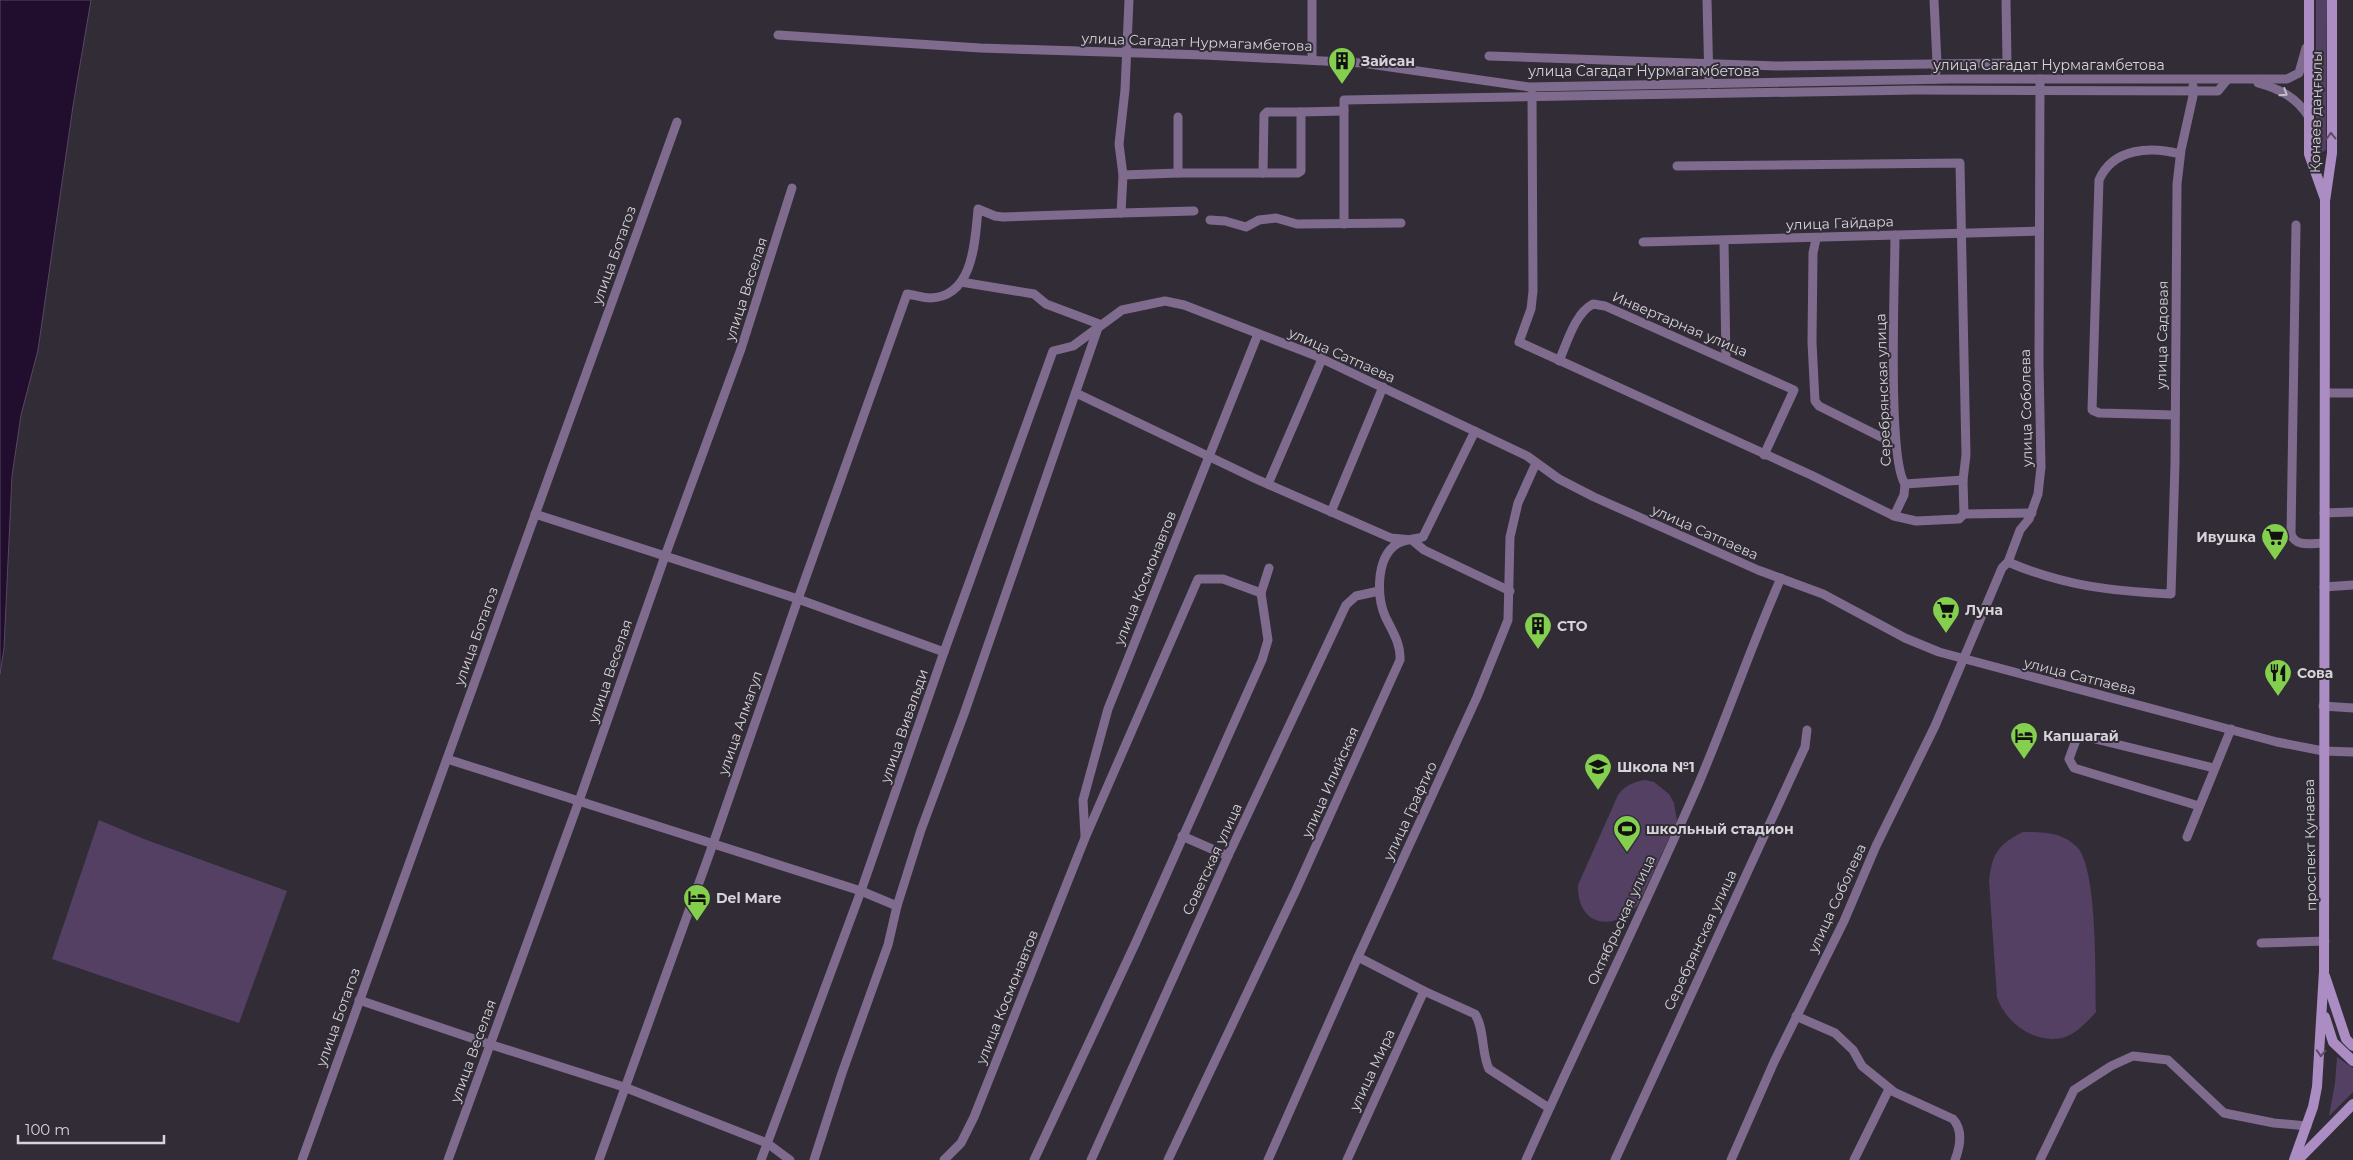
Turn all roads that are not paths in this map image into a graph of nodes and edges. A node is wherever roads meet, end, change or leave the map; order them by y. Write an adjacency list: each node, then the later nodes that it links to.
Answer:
1 (1129, 0): 10 (street)
2 (1312, 0): 12 (street)
3 (1707, 0): 14 (street)
4 (1934, 0): 13 (street)
5 (2006, 0): 13 (street)
6 (2309, 0): 8 (main road, Қонаев даңғылы)
7 (2332, 0): 32 (main road, Қонаев даңғылы, one-way to 7)
8 (2309, 32): 19 (street, улица Сагадат Нурмагамбетова); 28 (main road, Қонаев даңғылы)
9 (778, 35): 10 (street, улица Сагадат Нурмагамбетова)
10 (1126, 52): 12 (street, улица Сагадат Нурмагамбетова); 36 (street)
11 (1489, 56): 14 (street)
12 (1312, 60): 21 (street, улица Сагадат Нурмагамбетова)
13 (1937, 63): 14 (street); 17 (street)
14 (1709, 64): 20 (street)
15 (2192, 78): 16 (street, улица Сагадат Нурмагамбетова); 18 (street, улица Сагадат Нурмагамбетова); 23 (street, улица Садовая)
16 (2040, 79): 17 (street, улица Сагадат Нурмагамбетова); 22 (street, улица Соболева)
17 (1935, 80): 20 (street, улица Сагадат Нурмагамбетова)
18 (2228, 80): 19 (street, улица Сагадат Нурмагамбетова); 23 (street)
19 (2251, 80): 28 (street, улица Сагадат Нурмагамбетова, one-way to 28)
20 (1709, 84): 21 (street, улица Сагадат Нурмагамбетова)
21 (1532, 86): 24 (street)
22 (2040, 90): 23 (street); 24 (street); 45 (street, улица Соболева)
23 (2193, 90): 30 (street, улица Садовая)
24 (1532, 98): 25 (street); 56 (street)
25 (1344, 111): 26 (street); 43 (street)
26 (1301, 112): 35 (street); 35 (street)
27 (1178, 117): 34 (street)
28 (2309, 117): 31 (main road, Қонаев даңғылы)
29 (677, 122): 74 (street, улица Ботагоз)
30 (2180, 154): 61 (street, улица Садовая); 61 (street)
31 (2310, 154): 32 (main road); 38 (main road, Қонаев даңғылы)
32 (2332, 154): 38 (main road, Қонаев даңғылы)
33 (1676, 166): 46 (street)
34 (1178, 172): 35 (street); 36 (street)
35 (1263, 173)
36 (1122, 175): 40 (street)
37 (792, 188): 79 (street, улица Веселая)
38 (2325, 201): 59 (main road)
39 (1194, 211): 40 (street)
40 (1121, 213): 51 (street)
41 (1210, 220): 43 (street)
42 (1401, 223): 43 (street)
43 (1344, 224)
44 (2296, 225): 78 (street)
45 (2039, 230): 46 (street, улица Гайдара); 72 (street, улица Соболева)
46 (1962, 233): 47 (street, улица Гайдара); 67 (street)
47 (1895, 235): 48 (street, улица Гайдара); 63 (street, Серебрянская улица)
48 (1816, 239): 49 (street, улица Гайдара); 63 (street)
49 (1724, 241): 50 (street, улица Гайдара); 55 (street)
50 (1643, 242)
51 (961, 282): 52 (street); 88 (street, улица Алмагул)
52 (1100, 324): 53 (street, улица Сатпаева); 58 (street); 89 (street, улица Вивальди)
53 (1258, 334): 54 (street, улица Сатпаева); 65 (street, улица Космонавтов)
54 (1322, 359): 57 (street, улица Сатпаева); 68 (street)
55 (1726, 359): 56 (street, Инвертарная улица); 64 (street, Инвертарная улица)
56 (1559, 361): 64 (street)
57 (1383, 388): 62 (street, улица Сатпаева); 70 (street)
58 (1076, 393): 65 (street); 107 (street)
59 (2325, 393): 60 (street); 73 (main road)
60 (2353, 393)
61 (2175, 415): 80 (street, улица Садовая)
62 (1475, 431): 66 (street, улица Сатпаева); 77 (street, улица Илийская)
63 (1895, 436): 69 (street, Серебрянская улица)
64 (1764, 455): 76 (street)
65 (1208, 456): 68 (street); 103 (street, улица Космонавтов)
66 (1536, 463): 82 (street, улица Сатпаева); 86 (street, улица Графтио)
67 (1963, 480): 69 (street); 75 (street)
68 (1268, 484): 70 (street)
69 (1905, 484): 76 (street)
70 (1331, 512): 77 (street)
71 (2353, 512): 73 (street)
72 (2032, 513): 75 (street); 80 (street, улица Соболева)
73 (2324, 513): 78 (main road)
74 (535, 514): 79 (street); 97 (street, улица Ботагоз)
75 (1964, 514): 76 (street)
76 (1894, 516)
77 (1412, 540): 85 (street, улица Илийская); 86 (street)
78 (2324, 543): 84 (main road)
79 (665, 556): 88 (street); 99 (street, улица Веселая)
80 (2005, 565): 90 (street, улица Соболева)
81 (1269, 568): 87 (street)
82 (1781, 578): 90 (street, улица Сатпаева); 122 (street, Октябрьская улица)
83 (2353, 585): 84 (street)
84 (2324, 587): 91 (main road, проспект Кунаева)
85 (1379, 591): 105 (street, Советская улица); 134 (street, улица Илийская)
86 (1510, 591): 110 (street, улица Графтио)
87 (1261, 593): 101 (street); 103 (street, улица Космонавтов)
88 (798, 598): 89 (street); 104 (street, улица Алмагул)
89 (944, 652): 106 (street, улица Вивальди)
90 (1963, 660): 93 (street, улица Сатпаева); 115 (street, улица Соболева)
91 (2323, 706): 92 (street); 95 (main road, проспект Кунаева)
92 (2353, 708)
93 (2231, 729): 95 (street, улица Сатпаева); 98 (street)
94 (1807, 730): 138 (street, Серебрянская улица)
95 (2323, 751): 96 (street, улица Сатпаева); 108 (main road, проспект Кунаева)
96 (2353, 752)
97 (447, 759): 99 (street); 113 (street, улица Ботагоз)
98 (2214, 768): 100 (street); 100 (street)
99 (579, 801): 104 (street); 116 (street, улица Веселая)
100 (2199, 806): 102 (street)
101 (1182, 836): 105 (street); 132 (street)
102 (2187, 837)
103 (1085, 838): 131 (street, улица Космонавтов)
104 (714, 844): 106 (street); 119 (street, улица Алмагул)
105 (1228, 856): 133 (street, Советская улица)
106 (861, 891): 107 (street); 124 (street, улица Вивальди)
107 (897, 906): 130 (street)
108 (2325, 941): 109 (street); 111 (main road, проспект Кунаева)
109 (2261, 943)
110 (1358, 957): 112 (street); 135 (street, улица Графтио)
111 (2324, 972): 114 (main road, проспект Кунаева); 117 (main road)
112 (1424, 991): 122 (street); 136 (street, улица Мира)
113 (359, 1000): 116 (street); 125 (street, улица Ботагоз)
114 (2321, 1004): 118 (main road); 123 (main road, проспект Кунаева, one-way to 123)
115 (1796, 1016): 120 (street); 139 (street, улица Соболева)
116 (490, 1044): 119 (street); 126 (street, улица Веселая)
117 (2353, 1046)
118 (2353, 1061)
119 (624, 1087): 124 (street); 127 (street, улица Алмагул)
120 (1889, 1089): 140 (street); 141 (street)
121 (2353, 1104): 144 (main road)
122 (1549, 1108): 137 (street, Октябрьская улица)
123 (2307, 1126): 142 (street); 143 (main road, проспект Кунаева)
124 (767, 1143): 128 (street, улица Вивальди); 129 (street)
125 (302, 1160)
126 (448, 1160)
127 (599, 1160)
128 (761, 1160)
129 (790, 1160)
130 (814, 1160)
131 (944, 1160)
132 (1034, 1160)
133 (1091, 1160)
134 (1168, 1160)
135 (1268, 1160)
136 (1347, 1160)
137 (1526, 1160)
138 (1615, 1160)
139 (1732, 1160)
140 (1854, 1160)
141 (1955, 1160)
142 (2040, 1160)
143 (2294, 1160)
144 (2298, 1160)

